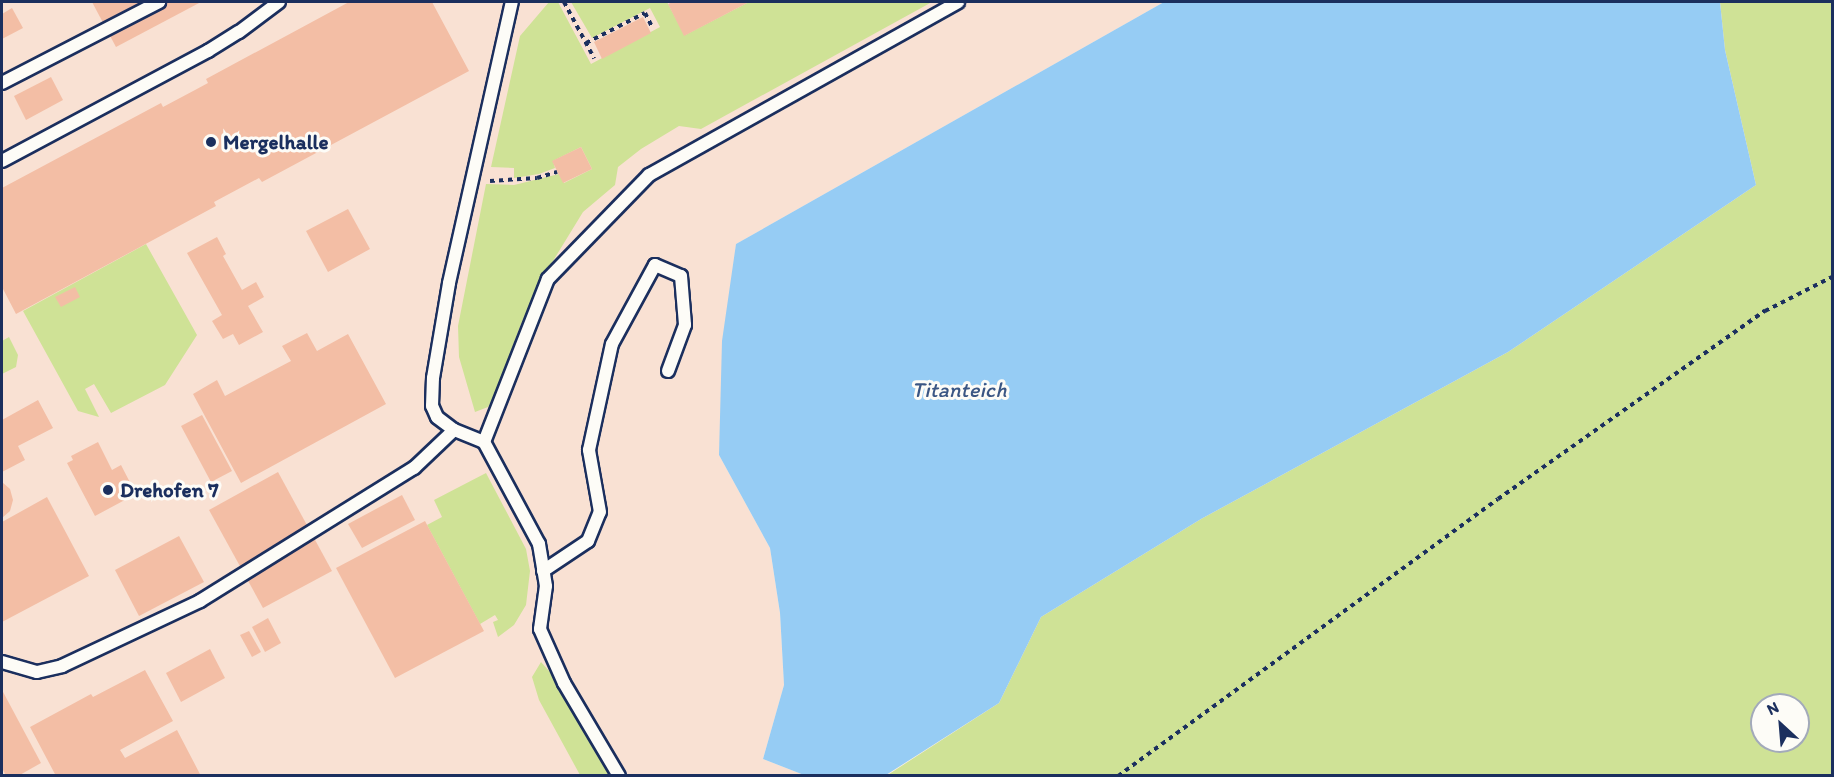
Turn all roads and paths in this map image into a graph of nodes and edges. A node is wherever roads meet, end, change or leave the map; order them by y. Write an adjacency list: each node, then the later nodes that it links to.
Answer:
1 (159, 2): 9 (lane)
2 (279, 2): 10 (lane)
3 (512, 2): 12 (lane)
4 (564, 2): 7 (path)
5 (958, 2): 16 (lane)
6 (652, 27): 7 (path)
7 (586, 43): 8 (path)
8 (594, 57)
9 (2, 83)
10 (2, 161)
11 (557, 172): 12 (path)
12 (472, 176): 15 (lane)
13 (1833, 277): 20 (path)
14 (668, 371): 17 (lane)
15 (454, 430): 16 (lane); 18 (lane)
16 (484, 442): 17 (lane)
17 (543, 571): 19 (lane)
18 (2, 662)
19 (620, 776)
20 (1118, 776)

